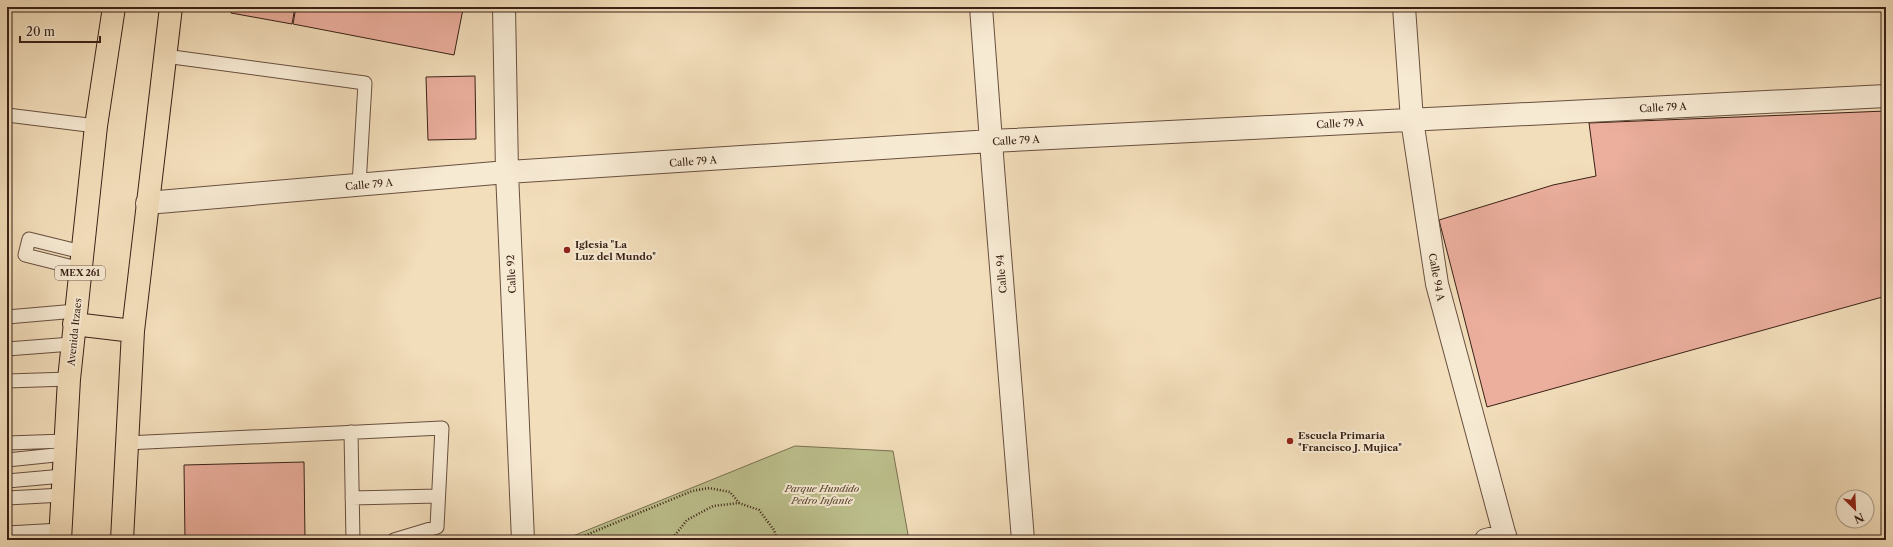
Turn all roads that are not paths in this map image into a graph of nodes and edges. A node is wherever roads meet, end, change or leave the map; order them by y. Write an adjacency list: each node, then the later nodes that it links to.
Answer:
1 (114, 7): 10 (main road, Avenida Itzaes / MEX 261)
2 (171, 7): 6 (main road)
3 (504, 7): 12 (street, Calle 92)
4 (981, 7): 11 (street, Calle 94)
5 (1404, 7): 9 (street, Calle 94 A)
6 (165, 56): 13 (lane); 14 (main road)
7 (1886, 96): 9 (street, Calle 79 A)
8 (7, 115): 10 (lane)
9 (1412, 120): 11 (street, Calle 79 A); 33 (street, Calle 94 A)
10 (96, 126): 16 (main road, Avenida Itzaes / MEX 261)
11 (991, 141): 12 (street, Calle 79 A); 38 (street, Calle 94)
12 (507, 172): 13 (street, Calle 79 A); 37 (street, Calle 92)
13 (359, 185): 14 (street, Calle 79 A)
14 (147, 202): 17 (main road)
15 (7, 317): 16 (lane)
16 (74, 326): 17 (main road); 18 (lane); 19 (main road, Avenida Itzaes / MEX 261)
17 (133, 331): 22 (main road)
18 (7, 349)
19 (69, 379): 20 (lane); 24 (main road, Avenida Itzaes / MEX 261)
20 (7, 381)
21 (350, 432): 22 (lane); 28 (lane); 30 (lane)
22 (126, 443): 34 (main road)
23 (7, 444): 24 (lane)
24 (65, 448): 25 (lane); 27 (main road, Avenida Itzaes / MEX 261)
25 (7, 460)
26 (7, 481): 27 (lane)
27 (63, 486): 29 (lane); 32 (main road, Avenida Itzaes / MEX 261)
28 (438, 496): 30 (lane); 36 (lane)
29 (7, 498)
30 (352, 498): 35 (lane)
31 (7, 533): 32 (lane)
32 (60, 535)
33 (1499, 538)
34 (122, 540)
35 (353, 540)
36 (394, 540)
37 (523, 540)
38 (1023, 540)

